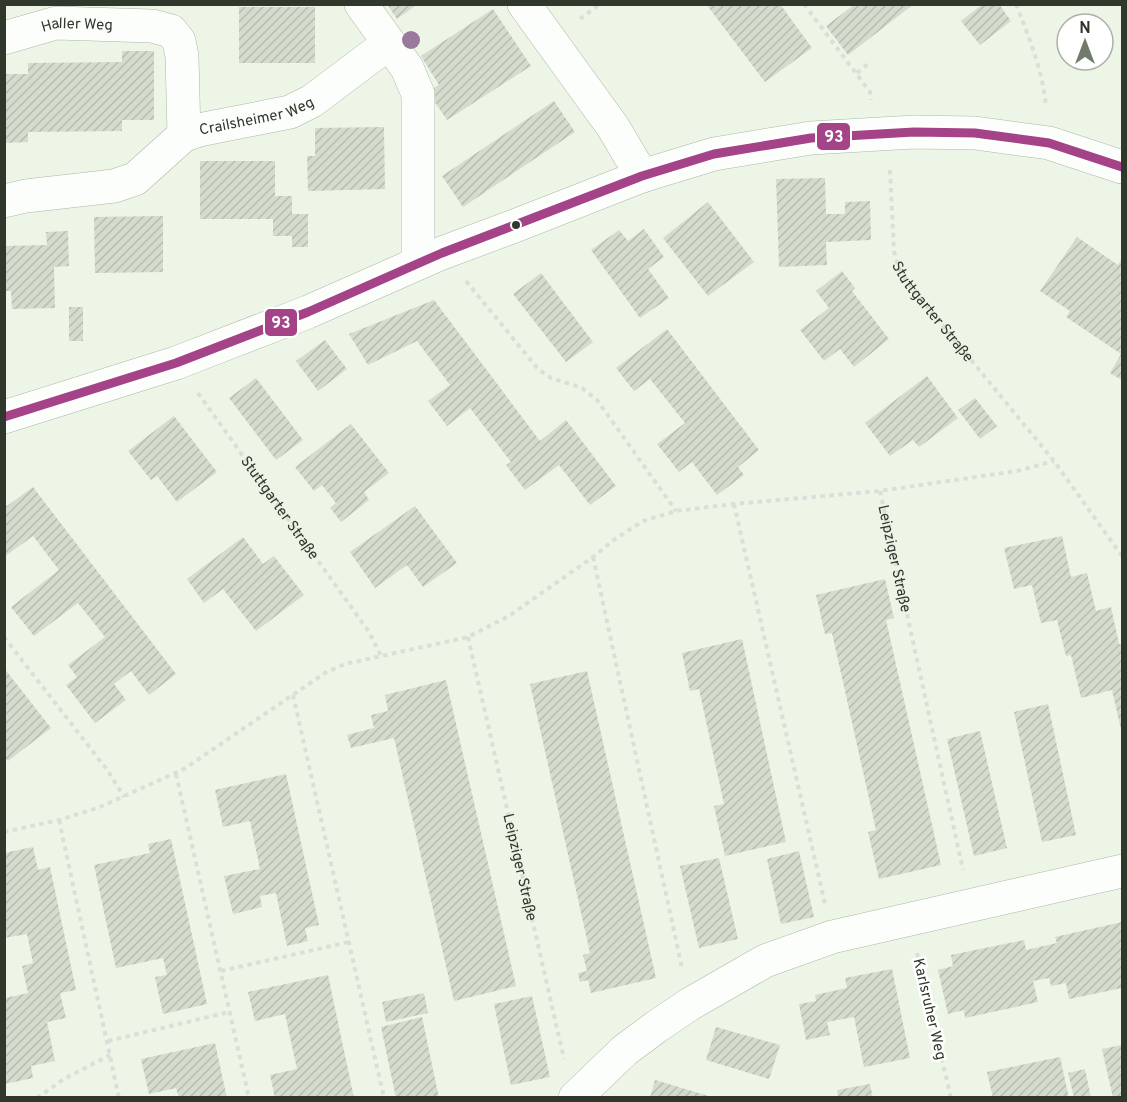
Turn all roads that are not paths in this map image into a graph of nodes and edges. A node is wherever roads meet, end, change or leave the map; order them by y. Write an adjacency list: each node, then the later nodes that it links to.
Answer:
1 (361, 4): 5 (street)
2 (524, 4): 8 (street)
3 (152, 26): 4 (street, Haller Weg); 6 (street, Crailsheimer Weg)
4 (4, 38)
5 (389, 43): 6 (street, Crailsheimer Weg); 10 (street)
6 (184, 135): 9 (street)
7 (1122, 167): 8 (street)
8 (642, 176): 10 (street)
9 (4, 201)
10 (430, 258): 11 (street)
11 (4, 417)
12 (1122, 871): 13 (street)
13 (575, 1098)

